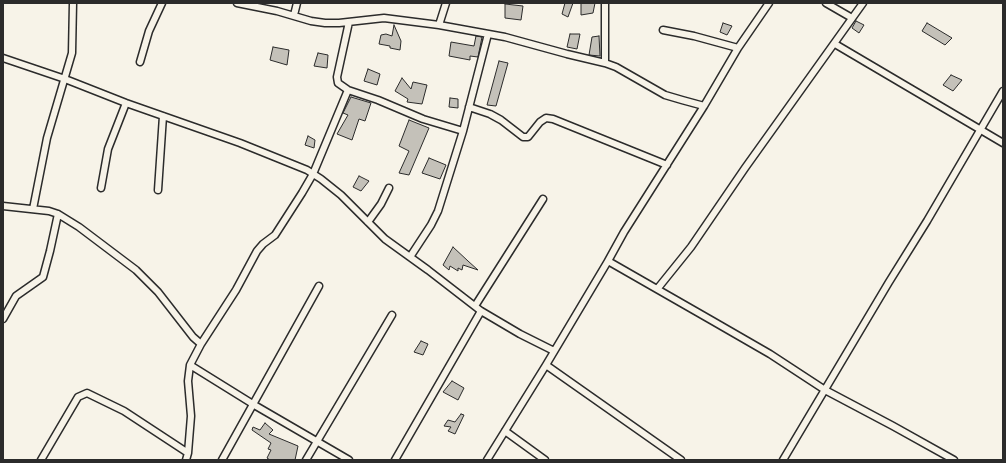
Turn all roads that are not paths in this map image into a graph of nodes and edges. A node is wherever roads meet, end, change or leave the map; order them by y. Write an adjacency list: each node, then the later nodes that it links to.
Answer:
1 (73, 3): 21 (street)
2 (162, 3): 19 (street)
3 (237, 3): 10 (street)
4 (297, 3): 10 (street)
5 (446, 3): 13 (street)
6 (605, 3): 20 (street)
7 (769, 3): 17 (street)
8 (826, 3): 11 (street)
9 (863, 3): 11 (street)
10 (294, 15): 12 (street)
11 (852, 18): 16 (street)
12 (349, 22): 13 (street); 22 (street)
13 (439, 25): 15 (street)
14 (663, 30): 17 (street)
15 (488, 34): 20 (street); 26 (street)
16 (835, 44): 28 (street); 44 (street)
17 (738, 48): 25 (street)
18 (3, 58): 21 (street)
19 (140, 62)
20 (605, 63): 25 (street)
21 (65, 79): 24 (street); 38 (street)
22 (348, 90): 29 (street); 32 (street)
23 (1003, 91): 28 (street)
24 (126, 103): 27 (street); 33 (street)
25 (704, 106): 31 (street)
26 (469, 107): 29 (street); 31 (street)
27 (163, 116): 32 (street); 35 (street)
28 (981, 130): 30 (street); 53 (street)
29 (463, 132): 41 (street)
30 (1003, 144)
31 (667, 165): 42 (street)
32 (313, 174): 40 (street); 49 (street)
33 (101, 188)
34 (389, 188): 40 (street)
35 (158, 190)
36 (543, 199): 45 (street)
37 (3, 206): 38 (street)
38 (33, 209): 39 (street)
39 (58, 214): 48 (street); 49 (street)
40 (368, 222): 41 (street)
41 (410, 257): 45 (street)
42 (608, 261): 44 (street); 50 (street)
43 (319, 286): 54 (street)
44 (658, 288): 53 (street)
45 (475, 306): 46 (street)
46 (481, 311): 50 (street); 63 (street)
47 (392, 315): 56 (street)
48 (3, 318)
49 (201, 344): 51 (street)
50 (554, 351): 52 (street)
51 (190, 365): 54 (street); 57 (street)
52 (546, 365): 55 (street); 66 (street)
53 (826, 390): 67 (street); 68 (street)
54 (253, 404): 56 (street); 60 (street)
55 (505, 431): 64 (street); 65 (street)
56 (317, 441): 61 (street); 62 (street)
57 (188, 453): 58 (street); 59 (street)
58 (41, 460)
59 (186, 460)
60 (222, 460)
61 (306, 460)
62 (350, 460)
63 (395, 460)
64 (487, 460)
65 (545, 460)
66 (681, 460)
67 (783, 460)
68 (954, 460)

